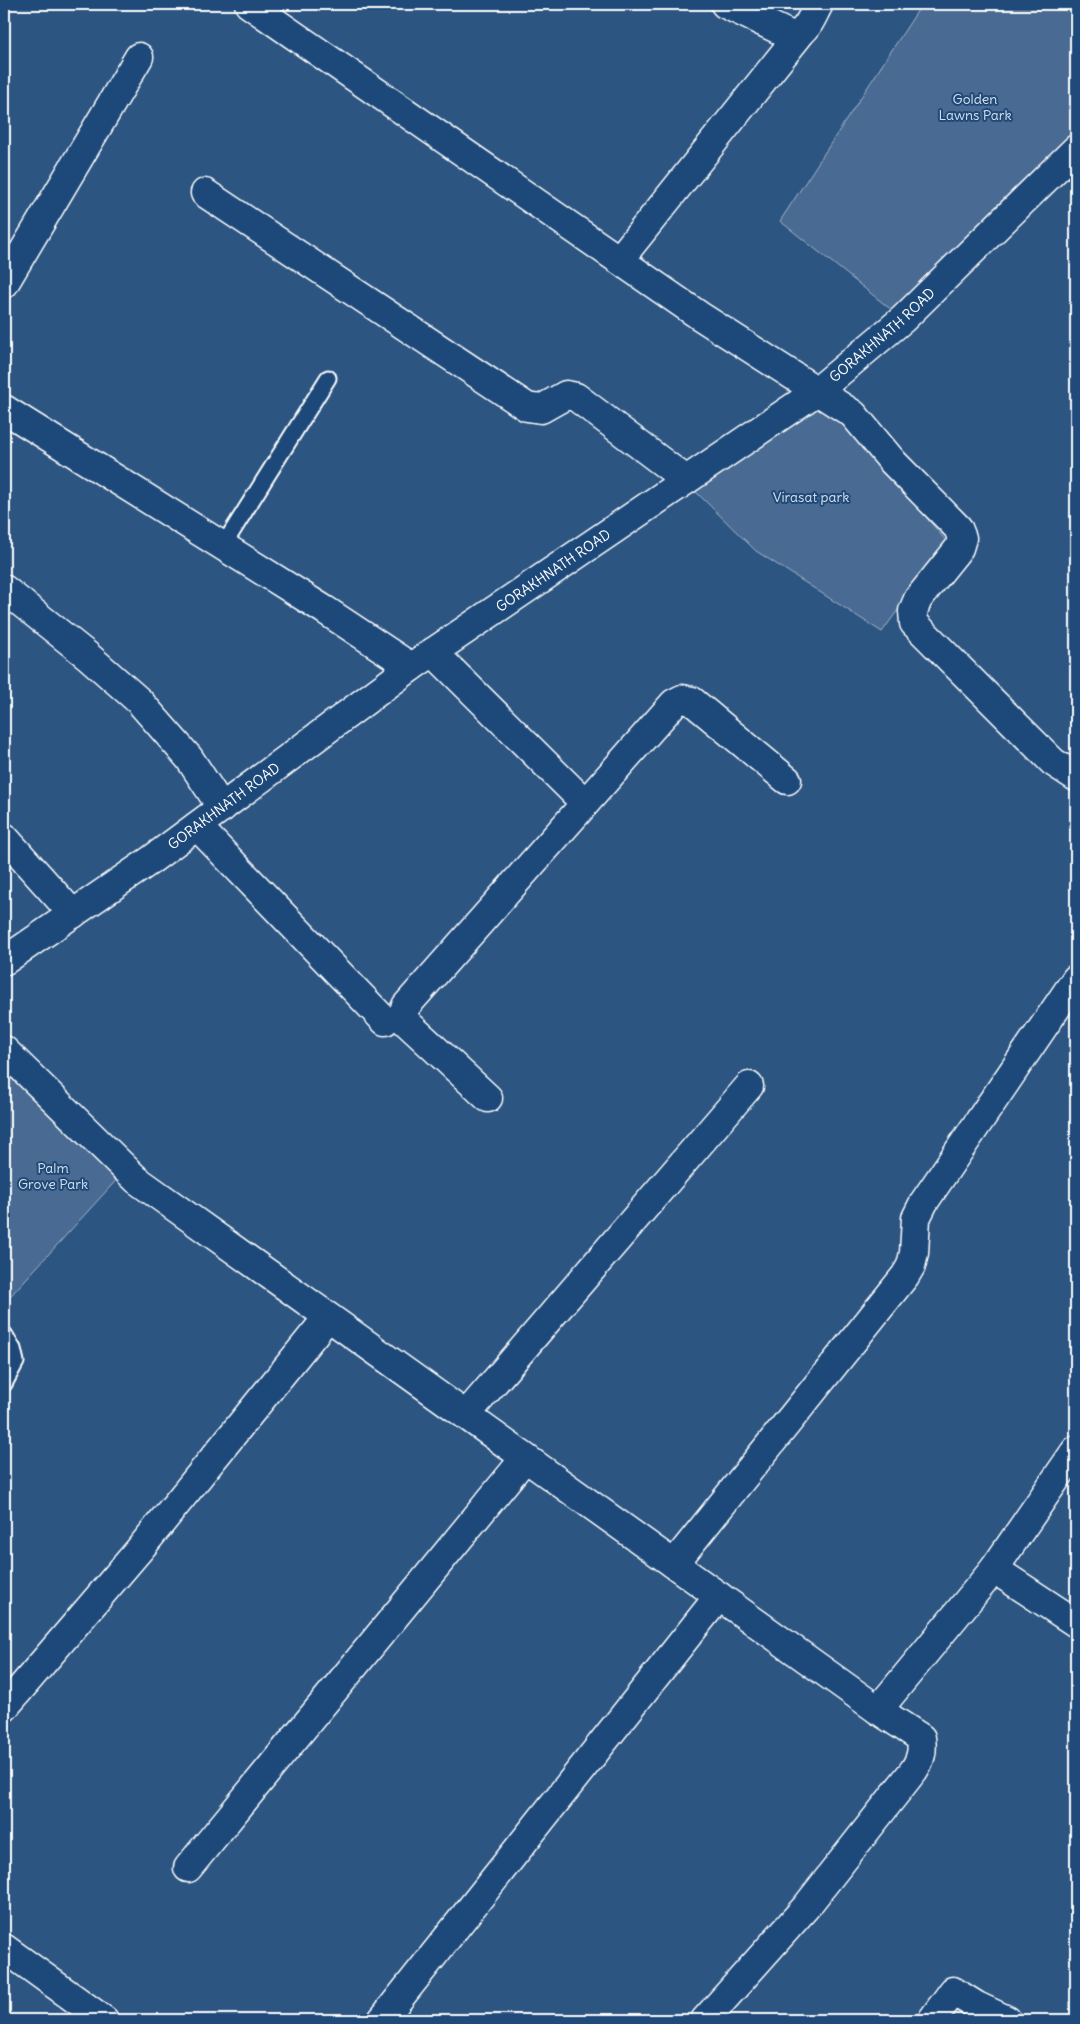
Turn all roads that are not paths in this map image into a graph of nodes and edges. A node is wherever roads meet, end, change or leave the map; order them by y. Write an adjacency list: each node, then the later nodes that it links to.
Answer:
1 (249, 4): 8 (street)
2 (726, 4): 4 (street)
3 (819, 4): 4 (street)
4 (799, 35): 8 (street)
5 (139, 58): 9 (street)
6 (1076, 149): 11 (street, GORAKHNATH ROAD)
7 (205, 193): 13 (street)
8 (619, 260): 11 (street)
9 (4, 284)
10 (328, 378): 14 (lane)
11 (816, 392): 13 (street, GORAKHNATH ROAD); 18 (street)
12 (4, 410): 14 (street)
13 (686, 480): 16 (street, GORAKHNATH ROAD)
14 (223, 546): 17 (street)
15 (4, 590): 21 (street)
16 (433, 652): 17 (street, GORAKHNATH ROAD); 20 (street)
17 (411, 667): 21 (street, GORAKHNATH ROAD)
18 (1076, 777)
19 (787, 780): 20 (street)
20 (585, 803): 30 (street)
21 (222, 808): 22 (street, GORAKHNATH ROAD)
22 (197, 826): 24 (street, GORAKHNATH ROAD); 27 (street)
23 (4, 837): 24 (street)
24 (73, 914): 25 (street, GORAKHNATH ROAD)
25 (4, 961)
26 (1076, 979): 37 (street)
27 (385, 1021)
28 (4, 1050): 31 (street)
29 (749, 1086): 34 (street)
30 (488, 1098)
31 (328, 1317): 34 (street); 41 (street)
32 (4, 1334): 33 (lane)
33 (4, 1384)
34 (466, 1415): 36 (street)
35 (1076, 1450): 38 (street)
36 (525, 1458): 37 (street); 43 (street)
37 (674, 1564): 39 (street)
38 (994, 1569): 40 (street); 42 (street)
39 (719, 1596): 42 (street); 46 (street)
40 (1076, 1623)
41 (4, 1708)
42 (878, 1710): 47 (street)
43 (188, 1868)
44 (4, 1948): 45 (street)
45 (104, 2020)
46 (382, 2020)
47 (705, 2020)
48 (932, 2020): 49 (street)
49 (1007, 2020)

